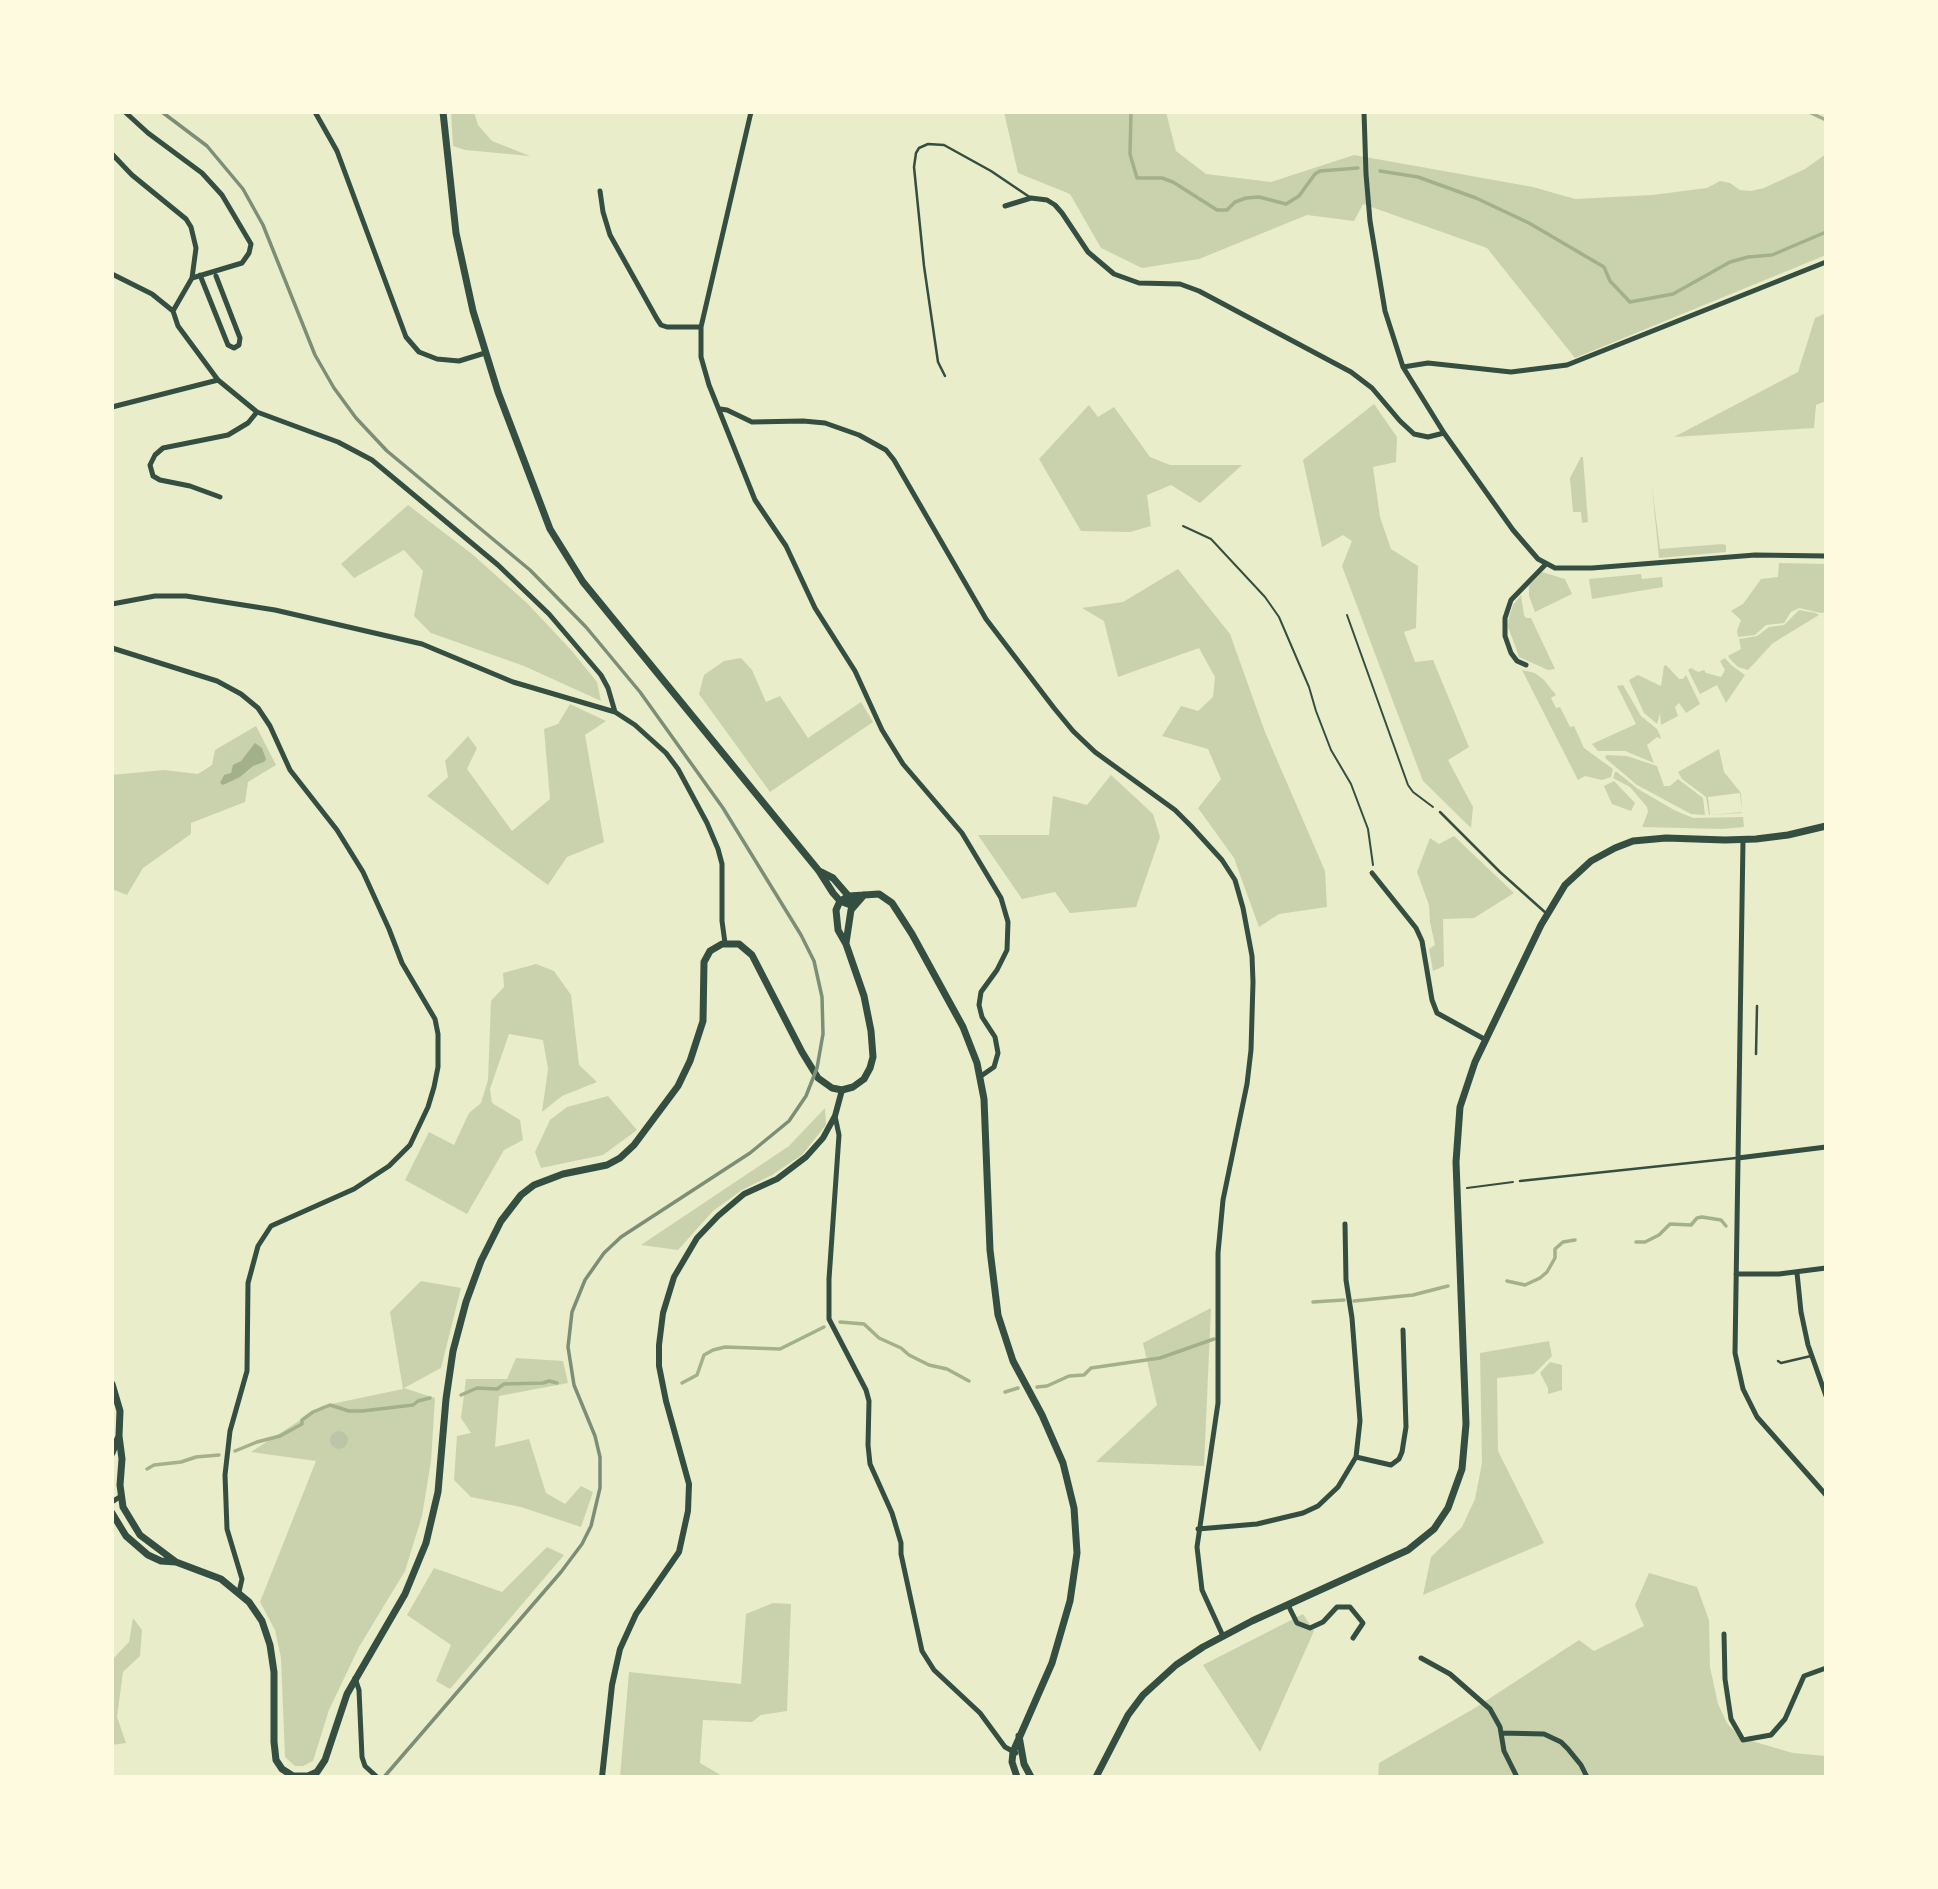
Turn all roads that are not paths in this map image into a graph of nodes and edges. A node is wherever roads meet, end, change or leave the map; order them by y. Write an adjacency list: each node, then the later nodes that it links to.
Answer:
1 (125, 112): 12 (street)
2 (315, 112): 17 (street)
3 (443, 112): 17 (main road)
4 (751, 112): 16 (street)
5 (1364, 112): 18 (street)
6 (112, 154): 14 (street)
7 (600, 191): 16 (street)
8 (1031, 198): 9 (street); 19 (lane); 24 (street)
9 (1006, 206)
10 (1826, 262): 18 (street)
11 (112, 275): 15 (street)
12 (200, 275): 13 (street); 14 (street)
13 (216, 276)
14 (192, 278): 15 (street)
15 (173, 312): 20 (street)
16 (701, 327): 22 (street)
17 (485, 352): 35 (main road)
18 (1403, 367): 24 (street)
19 (945, 376)
20 (218, 380): 21 (street); 23 (street)
21 (112, 407)
22 (720, 409): 47 (street); 69 (street)
23 (257, 412): 25 (street); 31 (street)
24 (1444, 433): 27 (street)
25 (220, 497)
26 (1826, 556): 27 (street)
27 (1546, 564): 30 (street)
28 (112, 604): 31 (street)
29 (112, 648): 71 (street)
30 (1526, 665)
31 (615, 712): 42 (street)
32 (1440, 812): 41 (lane)
33 (1826, 826): 34 (main road)
34 (1743, 840): 41 (main road); 51 (street)
35 (819, 871): 38 (main road); 39 (main road)
36 (1372, 873): 45 (street)
37 (864, 895): 38 (main road); 40 (main road); 47 (main road)
38 (849, 897): 39 (main road); 40 (main road)
39 (840, 901): 40 (main road); 43 (main road)
40 (853, 906): 43 (main road)
41 (1547, 914): 45 (main road)
42 (725, 943): 48 (main road); 78 (main road)
43 (846, 944): 48 (main road)
44 (1757, 1006): 46 (lane)
45 (1486, 1040): 72 (main road)
46 (1756, 1054)
47 (981, 1076): 80 (main road)
48 (842, 1090): 49 (street)
49 (835, 1116): 80 (street); 83 (street)
50 (1826, 1147): 51 (street)
51 (1738, 1158): 52 (lane); 56 (street)
52 (1520, 1181)
53 (1345, 1224): 64 (street)
54 (1826, 1268): 55 (street)
55 (1797, 1273): 56 (street); 58 (street)
56 (1736, 1274): 66 (street)
57 (1403, 1330): 64 (street)
58 (1811, 1356): 59 (lane); 61 (street)
59 (1778, 1360)
60 (112, 1384): 62 (main road)
61 (1826, 1396)
62 (119, 1436): 63 (main road); 65 (main road)
63 (112, 1453)
64 (1356, 1457): 69 (street)
65 (116, 1495): 67 (street); 70 (main road)
66 (1826, 1495)
67 (112, 1502)
68 (112, 1513): 70 (main road)
69 (1198, 1529): 74 (street)
70 (176, 1562): 71 (main road)
71 (239, 1592): 82 (main road)
72 (1288, 1605): 74 (main road); 75 (street)
73 (1724, 1634): 77 (street)
74 (1223, 1636): 86 (main road)
75 (1353, 1638)
76 (1421, 1658): 79 (street)
77 (1826, 1668)
78 (355, 1678): 81 (street); 82 (main road)
79 (1502, 1733): 87 (street); 88 (street)
80 (1017, 1753): 84 (main road); 85 (main road)
81 (374, 1775)
82 (292, 1776)
83 (603, 1777)
84 (1017, 1777)
85 (1031, 1777)
86 (1096, 1777)
87 (1517, 1777)
88 (1587, 1777)

